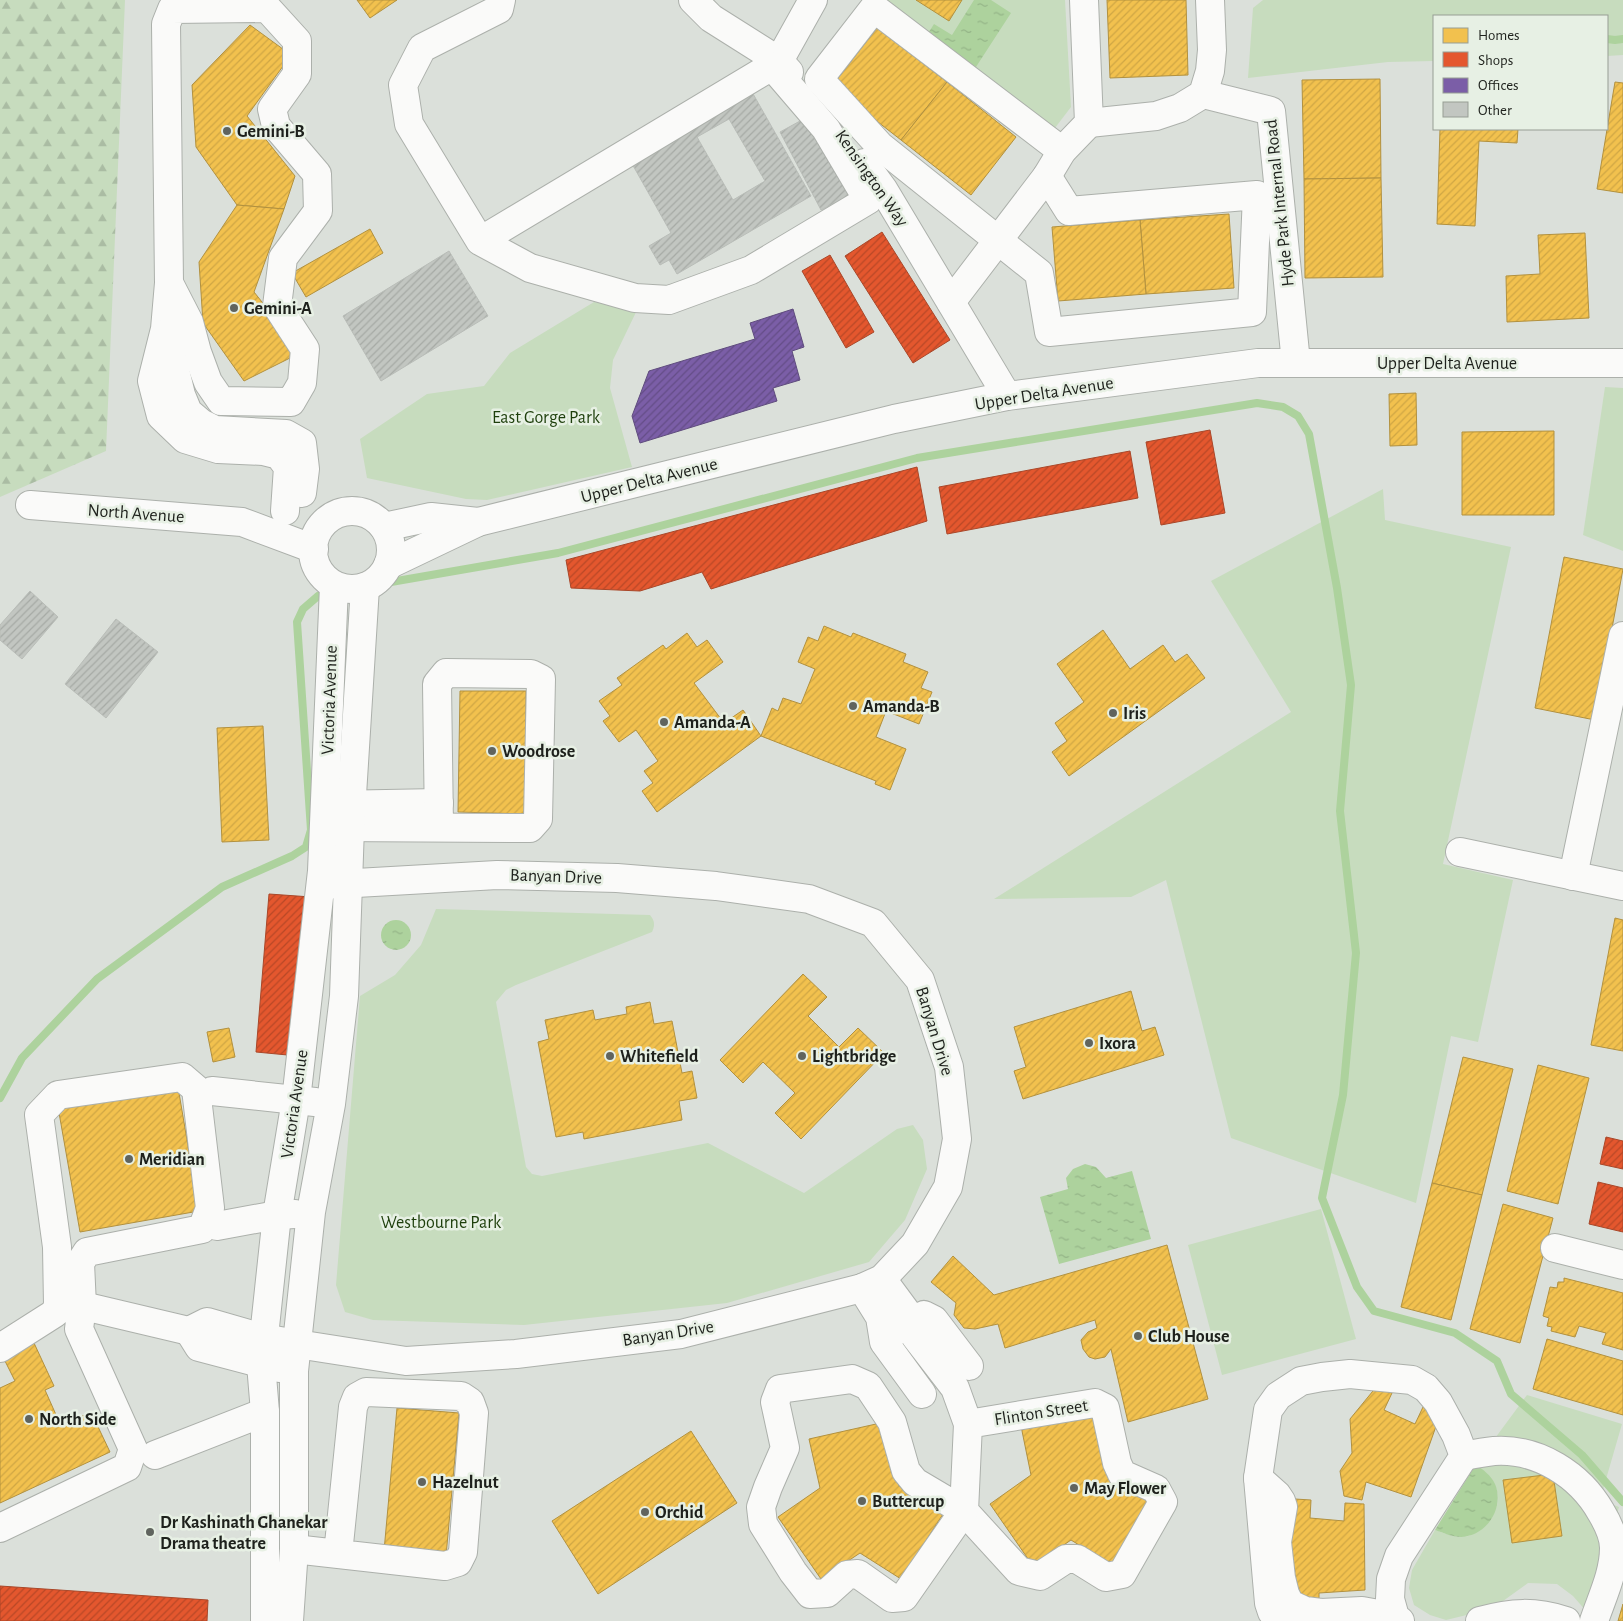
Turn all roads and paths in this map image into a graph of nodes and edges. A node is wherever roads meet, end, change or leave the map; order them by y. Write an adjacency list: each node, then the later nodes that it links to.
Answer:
1 (501, 0): 11 (street)
2 (693, 0): 6 (street, Kensington Way)
3 (813, 0): 6 (street)
4 (1084, 0): 8 (street)
5 (1210, 0): 7 (street)
6 (779, 61): 14 (street, Kensington Way)
7 (1203, 94): 8 (street); 15 (street, Hyde Park Internal Road)
8 (1089, 123): 9 (street)
9 (1062, 151): 10 (street); 12 (street)
10 (1047, 176): 12 (street); 12 (street)
11 (480, 241): 11 (street)
12 (998, 241): 14 (street)
13 (170, 283): 13 (street); 18 (street)
14 (951, 302): 17 (street, Kensington Way)
15 (1296, 363): 16 (street, Upper Delta Avenue); 17 (street, Upper Delta Avenue)
16 (1623, 363)
17 (1007, 396): 23 (street, Upper Delta Avenue)
18 (270, 443): 20 (street); 20 (street)
19 (30, 505): 22 (street, North Avenue)
20 (292, 512): 21 (street); 22 (street)
21 (328, 519): 24 (street); 25 (street)
22 (242, 522): 25 (street)
23 (478, 522): 24 (street, Upper Delta Avenue); 26 (street, Upper Delta Avenue)
24 (384, 527): 26 (street)
25 (314, 549): 27 (street)
26 (388, 565): 28 (street)
27 (334, 586): 28 (street); 30 (street, Victoria Avenue)
28 (365, 587): 31 (street, Victoria Avenue)
29 (1623, 636): 35 (street)
30 (329, 713): 31 (street); 33 (street, Victoria Avenue)
31 (357, 715): 33 (street, Victoria Avenue)
32 (439, 815): 32 (street); 33 (street)
33 (338, 816): 36 (street, Victoria Avenue); 37 (street, Victoria Avenue)
34 (1460, 852): 35 (street)
35 (1573, 876): 38 (street)
36 (348, 884): 37 (street, Banyan Drive); 40 (street, Victoria Avenue); 49 (street, Banyan Drive)
37 (321, 885): 39 (street, Victoria Avenue)
38 (1623, 886)
39 (308, 992): 40 (street); 42 (street, Victoria Avenue)
40 (344, 996): 43 (street, Victoria Avenue)
41 (212, 1091): 42 (street)
42 (296, 1100): 43 (street); 45 (street, Victoria Avenue)
43 (331, 1104): 44 (street, Victoria Avenue)
44 (311, 1212): 45 (street); 56 (street, Victoria Avenue)
45 (277, 1215): 46 (street); 53 (street, Victoria Avenue)
46 (217, 1226)
47 (1555, 1248): 48 (street)
48 (1623, 1265)
49 (872, 1283): 51 (street); 54 (street); 56 (street, Banyan Drive)
50 (70, 1303): 50 (street); 52 (street); 55 (street); 66 (street)
51 (913, 1321): 54 (street); 58 (street); 61 (street)
52 (190, 1331): 53 (street); 57 (street)
53 (263, 1338): 56 (street); 57 (street, Victoria Avenue)
54 (884, 1342): 59 (street)
55 (0, 1348)
56 (295, 1357): 57 (street); 67 (street, Victoria Avenue)
57 (261, 1364): 60 (street, Victoria Avenue)
58 (969, 1366)
59 (922, 1394)
60 (265, 1412): 62 (street); 70 (street, Victoria Avenue)
61 (968, 1424): 65 (street); 65 (street, Flinton Street)
62 (156, 1455)
63 (1464, 1456): 64 (street); 69 (street); 75 (street)
64 (1258, 1478): 69 (street); 72 (street)
65 (964, 1511): 65 (street, Flinton Street)
66 (0, 1528)
67 (294, 1550): 68 (street); 71 (street, Victoria Avenue)
68 (338, 1554): 68 (street)
69 (1398, 1619)
70 (265, 1621)
71 (289, 1621)
72 (1280, 1621)
73 (1480, 1621): 74 (street)
74 (1566, 1621)
75 (1594, 1621)

